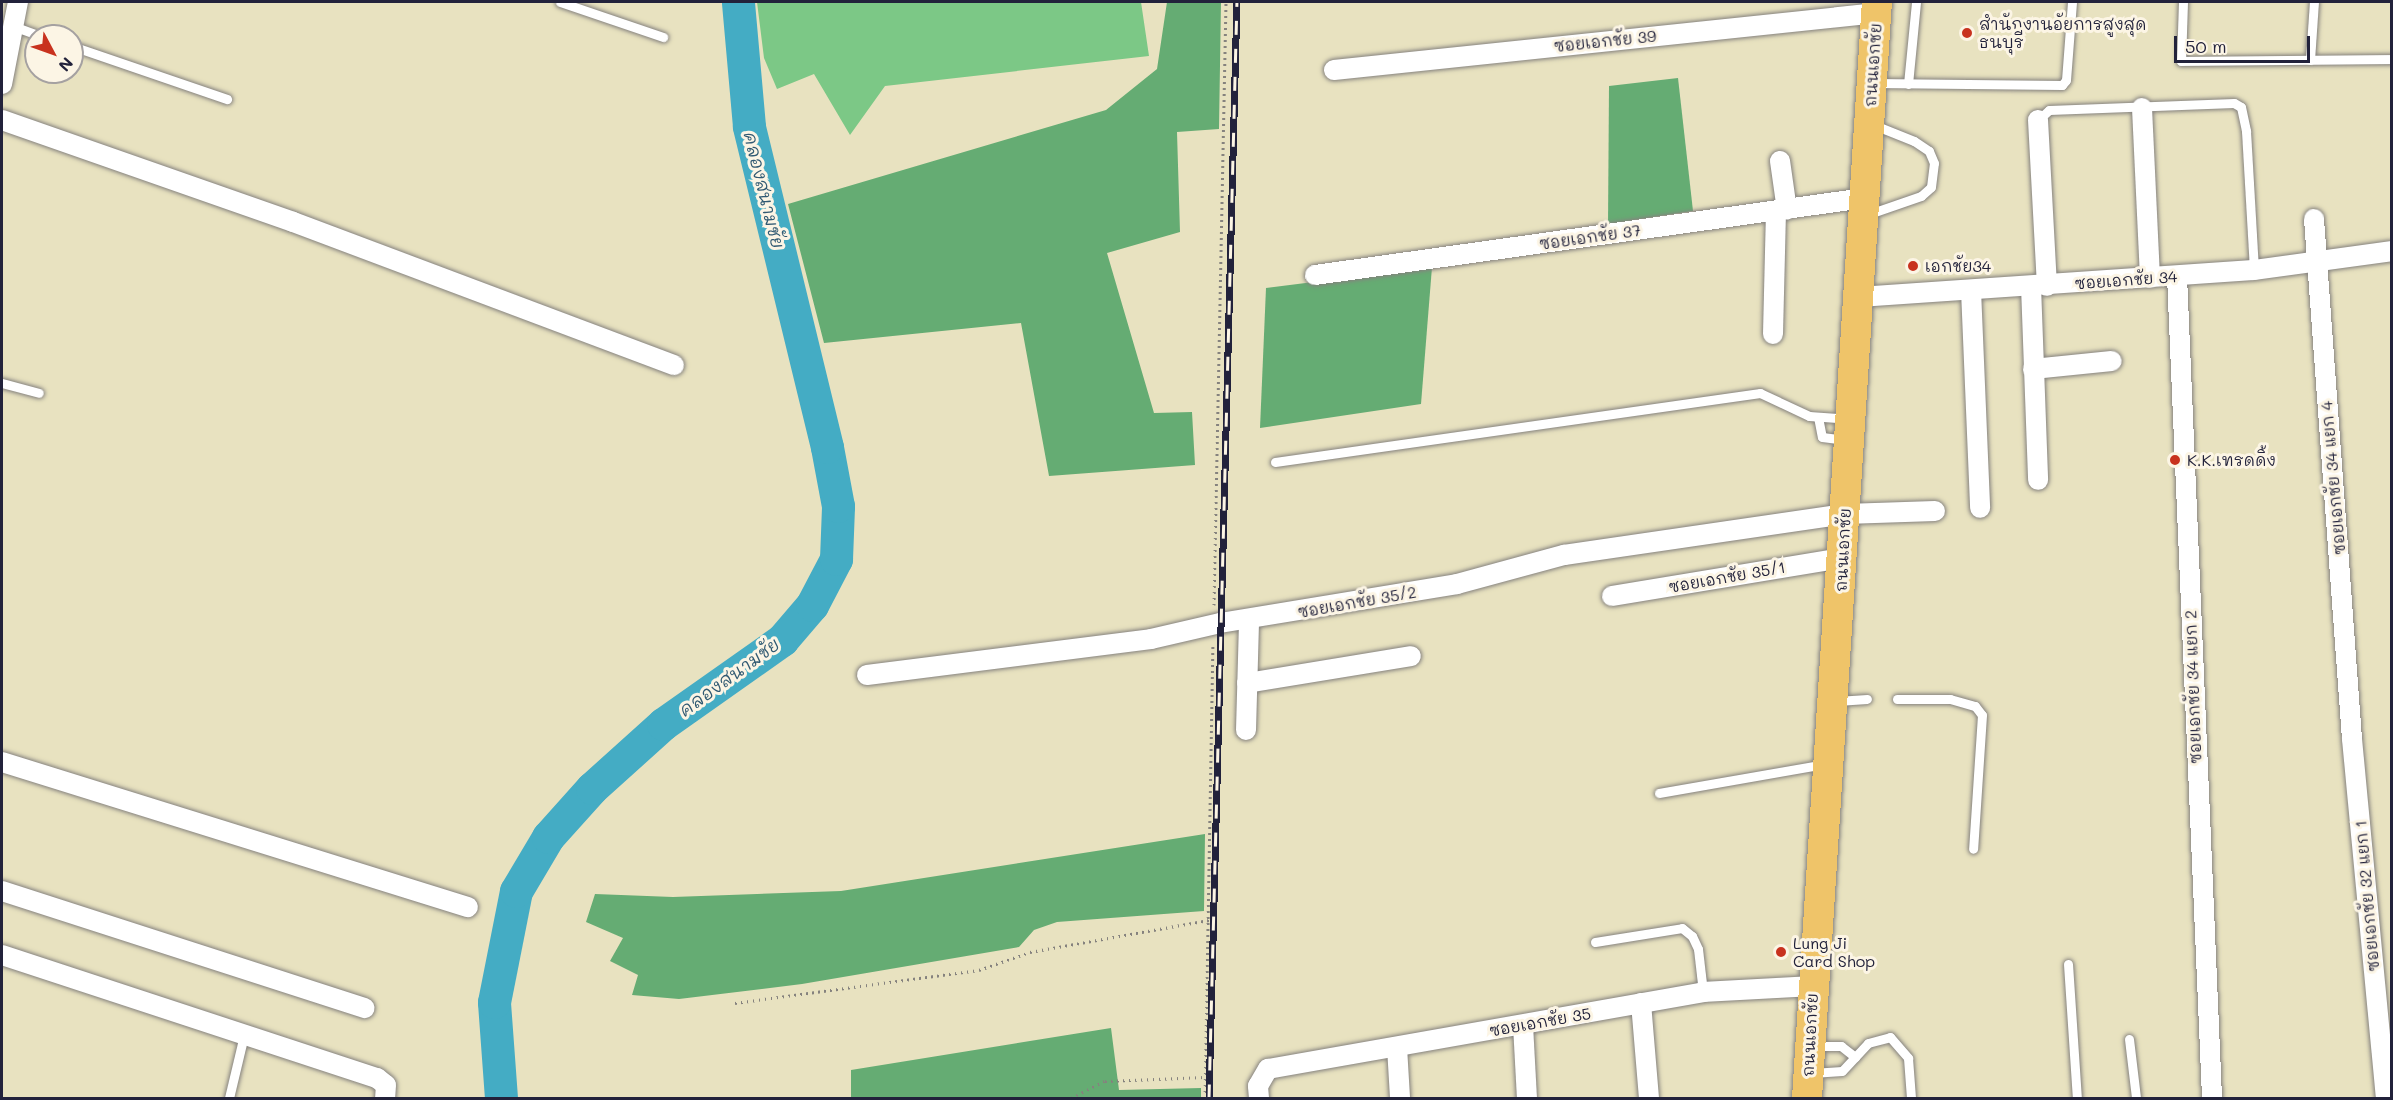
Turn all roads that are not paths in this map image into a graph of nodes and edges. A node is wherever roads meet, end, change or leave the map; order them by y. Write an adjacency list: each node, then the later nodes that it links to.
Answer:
1 (560, 2): 9 (lane)
2 (1916, 2): 17 (lane)
3 (2072, 2): 17 (lane)
4 (2183, 2): 13 (lane)
5 (2314, 2): 13 (lane)
6 (1877, 7): 14 (street, ซอยเอกชัย 39); 15 (main road, ถนนเอกชัย)
7 (12, 11): 8 (lane); 11 (street)
8 (27, 24)
9 (663, 37)
10 (84, 50): 18 (lane)
11 (4, 57): 16 (street)
12 (2391, 59): 13 (lane)
13 (2310, 60)
14 (1334, 70)
15 (1872, 82): 17 (lane); 22 (main road, ถนนเอกชัย)
16 (2, 84)
17 (1908, 84)
18 (227, 99)
19 (2142, 108): 21 (lane); 29 (lane); 32 (street)
20 (2, 120): 38 (street)
21 (2038, 120): 33 (street)
22 (1869, 123): 24 (main road, ถนนเอกชัย); 24 (lane)
23 (1780, 161): 25 (street)
24 (1863, 207): 25 (street, ซอยเอกชัย 37); 35 (main road, ถนนเอกชัย)
25 (1781, 211): 30 (street, ซอยเอกชัย 37); 36 (street)
26 (2314, 219): 28 (street, ซอยเอกชัย 34 แยก 4)
27 (2391, 251): 28 (street, ซอยเอกชัย 34)
28 (2316, 263): 29 (street, ซอยเอกชัย 34); 55 (street, ซอยเอกชัย 34 แยก 4)
29 (2254, 270): 31 (street, ซอยเอกชัย 34)
30 (1315, 275)
31 (2177, 276): 32 (street, ซอยเอกชัย 34); 88 (street, ซอยเอกชัย 34 แยก 2)
32 (2150, 278): 33 (street, ซอยเอกชัย 34)
33 (2039, 286): 34 (street, ซอยเอกชัย 34); 39 (street)
34 (1971, 290): 35 (street, ซอยเอกชัย 34); 46 (street)
35 (1858, 297): 43 (main road, ถนนเอกชัย)
36 (1773, 334)
37 (2112, 360): 39 (street)
38 (674, 365)
39 (2033, 369): 45 (street)
40 (2, 384): 41 (lane)
41 (39, 393)
42 (1818, 417): 43 (lane); 43 (lane); 44 (lane)
43 (1850, 430): 48 (main road, ถนนเอกชัย)
44 (1275, 462)
45 (2038, 480)
46 (1980, 508)
47 (1935, 511): 48 (street, ซอยเอกชัย 35/2)
48 (1845, 514): 49 (main road, ถนนเอกชัย); 51 (street, ซอยเอกชัย 35/2)
49 (1842, 558): 50 (street, ซอยเอกชัย 35/1); 58 (main road, ถนนเอกชัย)
50 (1612, 596)
51 (1249, 621): 53 (street, ซอยเอกชัย 35/2); 54 (street)
52 (1411, 656): 54 (street)
53 (867, 675)
54 (1247, 683): 59 (street)
55 (2350, 693): 89 (street, ซอยเอกชัย 32 แยก 1)
56 (1867, 699): 58 (lane)
57 (1897, 699): 63 (lane)
58 (1835, 701): 61 (main road, ถนนเอกชัย)
59 (1246, 730)
60 (2, 762): 65 (street)
61 (1830, 763): 62 (lane); 69 (main road, ถนนเอกชัย)
62 (1659, 793)
63 (1972, 849)
64 (2, 891): 72 (street)
65 (468, 907)
66 (1595, 942): 70 (lane)
67 (2, 955): 74 (street)
68 (2067, 964): 86 (lane)
69 (1813, 986): 70 (street, ซอยเอกชัย 35); 78 (main road, ถนนเอกชัย)
70 (1703, 992): 71 (street, ซอยเอกชัย 35)
71 (1641, 1003): 73 (street, ซอยเอกชัย 35); 84 (street)
72 (365, 1008)
73 (1523, 1025): 76 (street, ซอยเอกชัย 35); 83 (street)
74 (244, 1035): 79 (lane); 80 (street)
75 (2129, 1039): 87 (lane)
76 (1397, 1047): 81 (street, ซอยเอกชัย 35); 82 (street)
77 (1855, 1057): 78 (lane); 78 (lane); 85 (lane)
78 (1809, 1073)
79 (229, 1098)
80 (385, 1098)
81 (1259, 1098)
82 (1400, 1098)
83 (1527, 1098)
84 (1649, 1098)
85 (1911, 1098)
86 (2077, 1098)
87 (2136, 1098)
88 (2212, 1098)
89 (2386, 1098)

